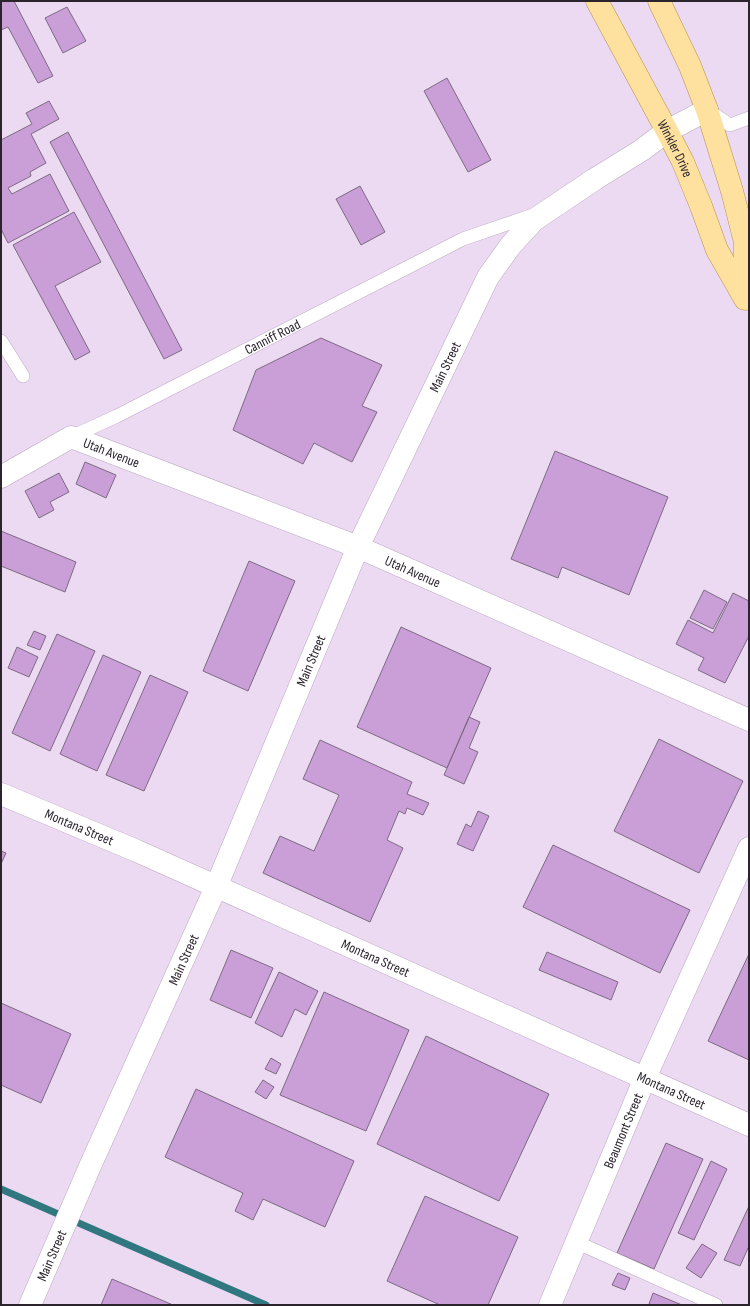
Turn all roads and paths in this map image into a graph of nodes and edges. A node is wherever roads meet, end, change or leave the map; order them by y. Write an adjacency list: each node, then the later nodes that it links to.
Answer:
1 (597, 1): 5 (main road, Winkler Drive)
2 (659, 1): 3 (main road, Winkler Drive)
3 (707, 110): 4 (lane); 5 (street, Main Street); 7 (main road, Winkler Drive)
4 (749, 118)
5 (667, 131): 6 (street, Main Street); 7 (main road, Winkler Drive)
6 (550, 209): 10 (lane, Canniff Road); 12 (street, Main Street)
7 (747, 307)
8 (1, 341): 9 (lane)
9 (23, 376)
10 (71, 437): 11 (street, Canniff Road); 12 (street, Utah Avenue)
11 (1, 477)
12 (358, 547): 13 (street, Utah Avenue); 16 (street, Main Street)
13 (749, 720)
14 (1, 794): 16 (street, Montana Street)
15 (749, 848): 17 (street, Beaumont Street)
16 (216, 887): 17 (street, Montana Street); 20 (street, Main Street)
17 (645, 1078): 18 (street, Montana Street); 19 (street, Beaumont Street)
18 (749, 1124)
19 (576, 1242): 21 (street, Beaumont Street); 22 (lane)
20 (30, 1305)
21 (550, 1305)
22 (716, 1305)

